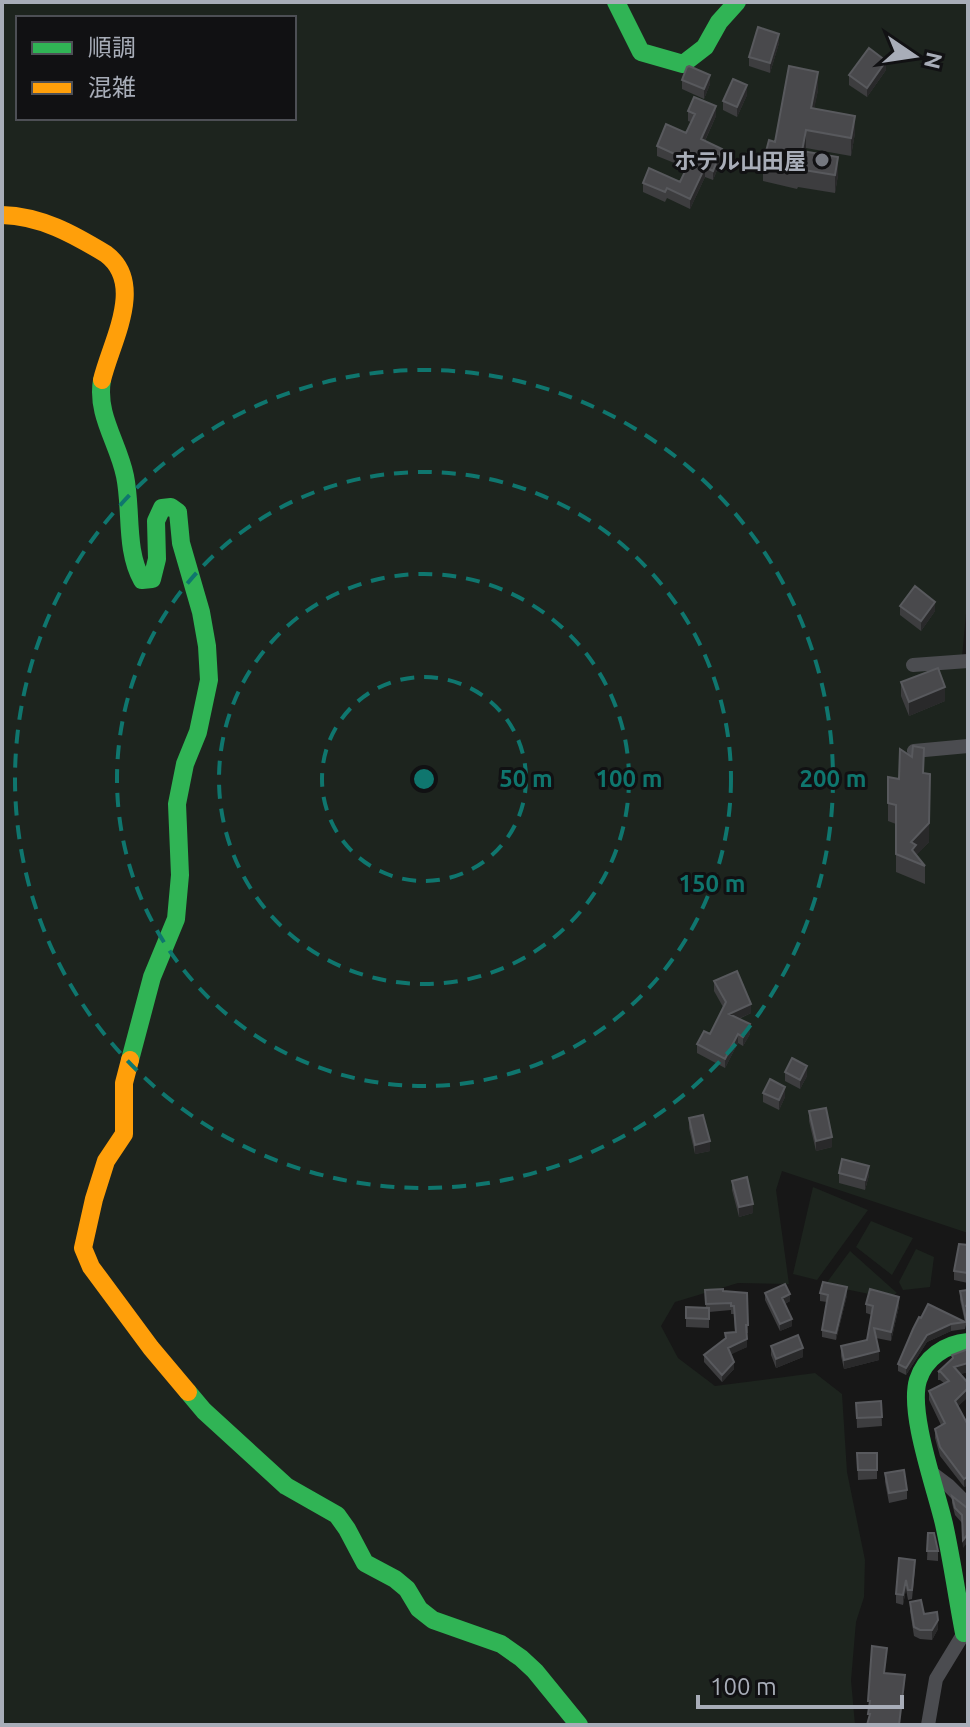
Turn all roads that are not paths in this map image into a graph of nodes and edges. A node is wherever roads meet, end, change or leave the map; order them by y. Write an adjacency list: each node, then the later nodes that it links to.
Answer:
1 (616, 2): 2 (street)
2 (737, 2)
3 (2, 215): 12 (street)
4 (968, 661): 5 (street)
5 (913, 665)
6 (968, 746): 7 (street)
7 (914, 751)
8 (968, 1342): 9 (street)
9 (932, 1473): 10 (street); 11 (street)
10 (968, 1505)
11 (966, 1631): 13 (street)
12 (579, 1725)
13 (928, 1725)

